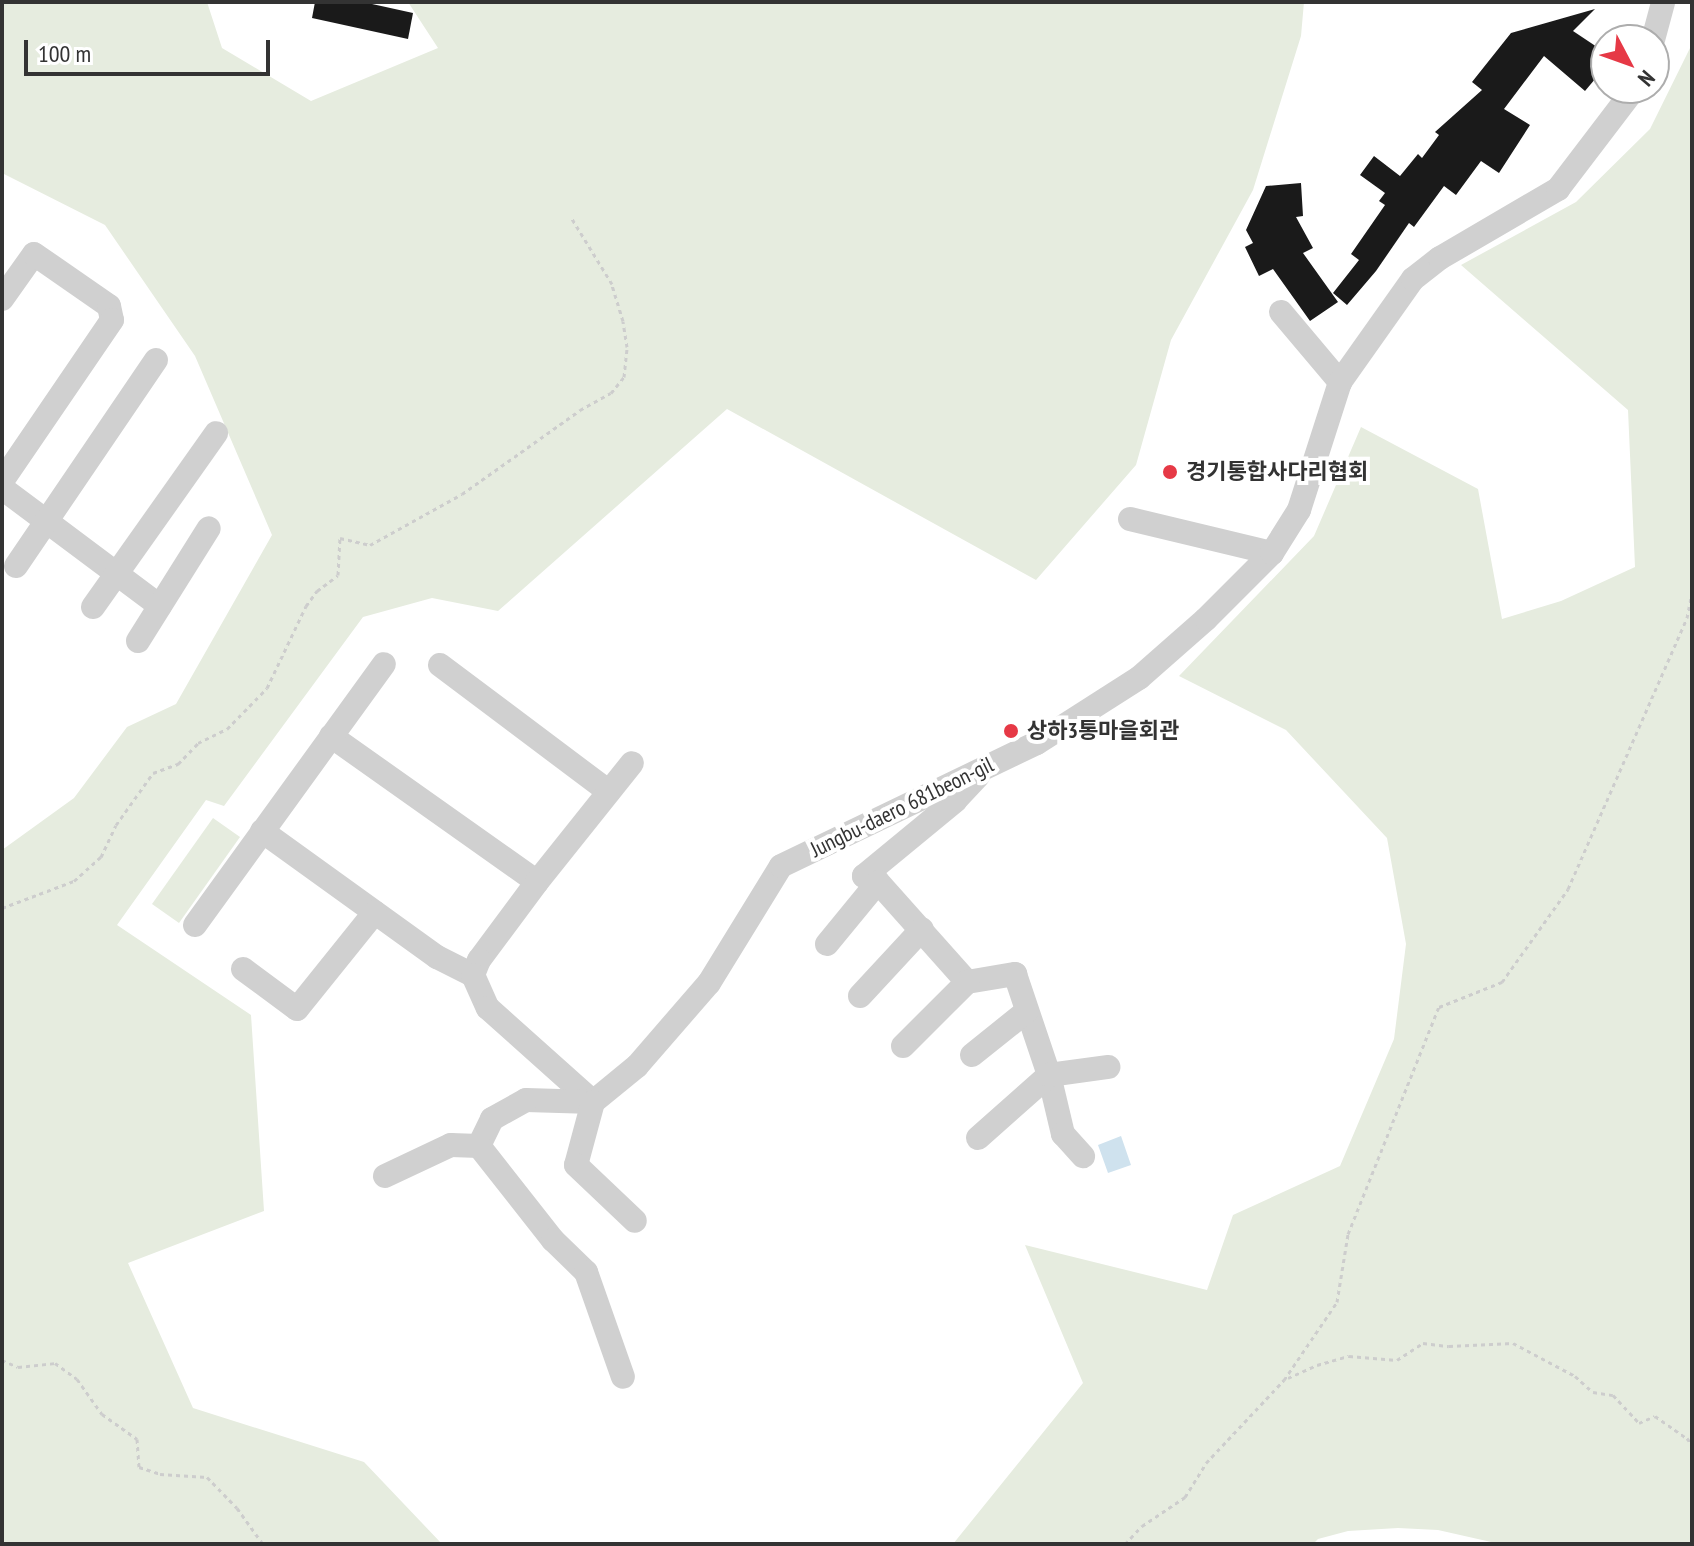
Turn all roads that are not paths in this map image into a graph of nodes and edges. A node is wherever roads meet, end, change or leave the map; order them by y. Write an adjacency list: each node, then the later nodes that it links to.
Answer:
1 (1663, 2): 2 (street)
2 (1657, 24)
3 (1623, 104): 7 (street, Jungbu-daero 681beon-gil)
4 (2, 299): 9 (street)
5 (1281, 312): 7 (street)
6 (156, 360): 12 (street)
7 (1340, 382): 14 (street, Jungbu-daero 681beon-gil)
8 (216, 433): 16 (street)
9 (2, 481)
10 (2, 488): 12 (street)
11 (1130, 519): 14 (street)
12 (45, 520): 15 (street); 16 (street)
13 (209, 528): 17 (street)
14 (1272, 553): 24 (street, Jungbu-daero 681beon-gil)
15 (16, 566)
16 (118, 574): 17 (street); 18 (street)
17 (160, 606): 19 (street)
18 (93, 607)
19 (138, 641)
20 (384, 664): 22 (street)
21 (440, 665): 25 (street)
22 (331, 736): 26 (street); 27 (street)
23 (632, 763): 25 (street)
24 (987, 767): 28 (street); 42 (street, Jungbu-daero 681beon-gil)
25 (609, 792): 27 (street)
26 (262, 831): 29 (street); 30 (street)
27 (537, 882): 34 (street)
28 (878, 882): 31 (street); 32 (street)
29 (375, 912): 33 (street); 34 (street)
30 (195, 925)
31 (922, 929): 35 (street); 36 (street)
32 (827, 944)
33 (243, 969)
34 (473, 975): 42 (street)
35 (967, 982): 37 (street); 38 (street)
36 (860, 996)
37 (1027, 1011): 39 (street); 41 (street)
38 (903, 1046)
39 (972, 1055)
40 (1108, 1067): 41 (street)
41 (1049, 1075): 43 (street); 45 (street)
42 (593, 1102): 44 (street); 47 (street)
43 (978, 1138)
44 (479, 1146): 46 (street); 48 (street)
45 (1083, 1156)
46 (385, 1176)
47 (635, 1221)
48 (623, 1377)

